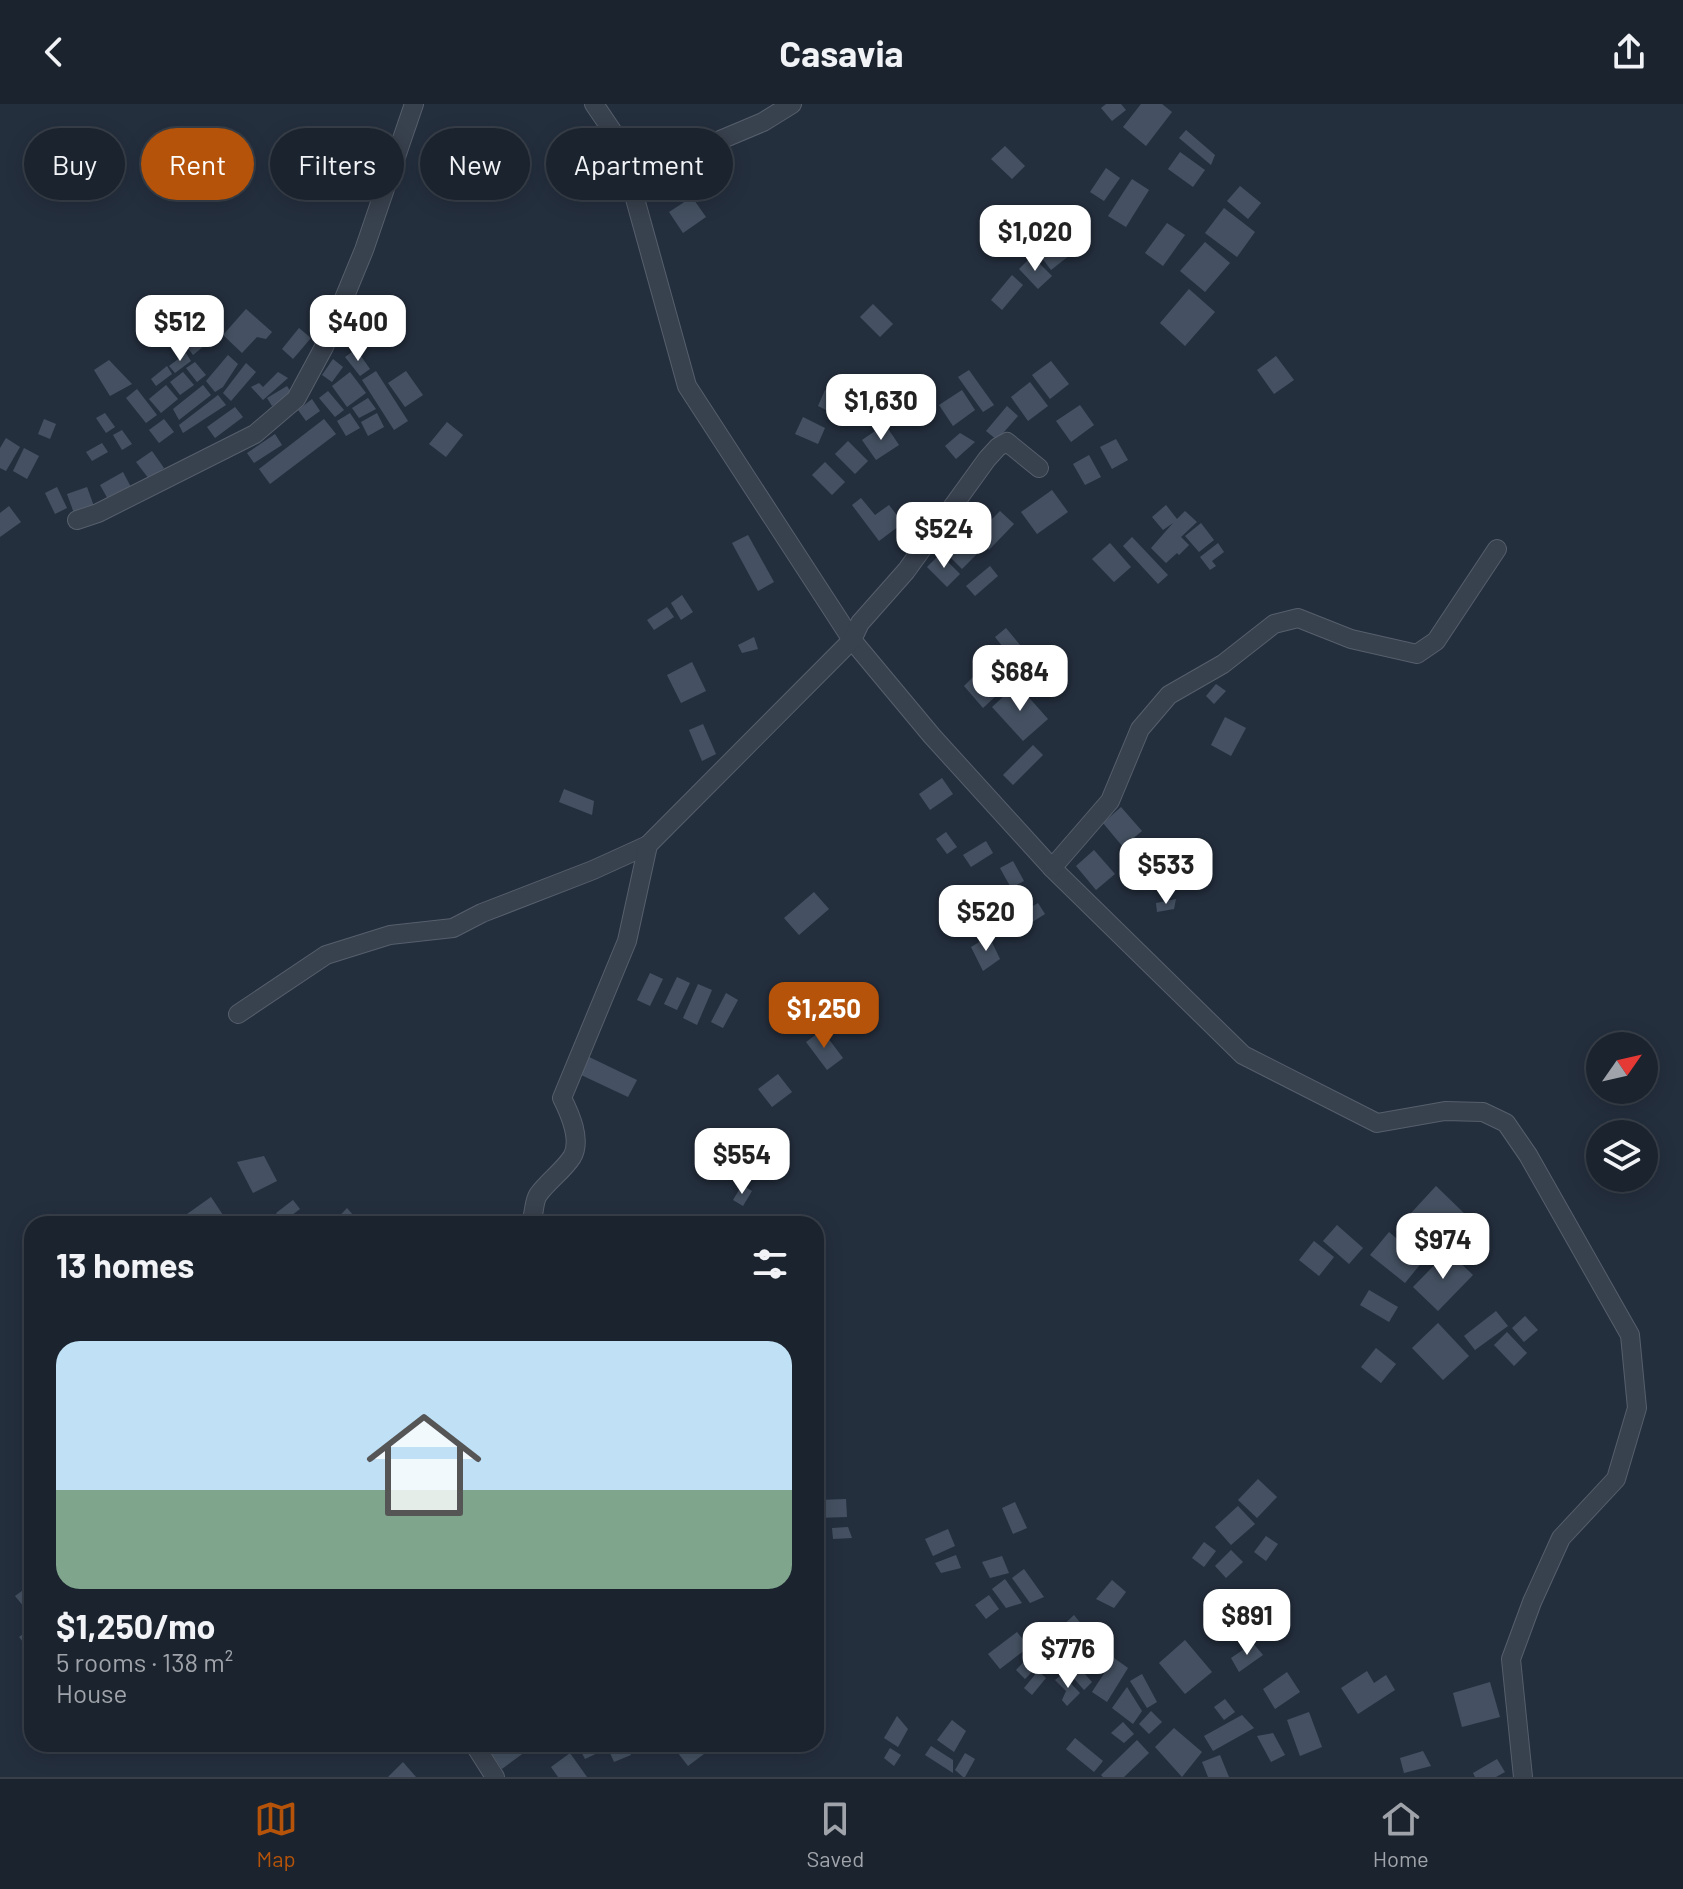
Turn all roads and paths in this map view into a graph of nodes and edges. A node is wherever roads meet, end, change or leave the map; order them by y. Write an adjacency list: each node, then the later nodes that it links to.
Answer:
1 (414, 104): 8 (street)
2 (594, 104): 4 (street)
3 (792, 104): 5 (street)
4 (610, 128)
5 (733, 135)
6 (635, 200): 10 (street)
7 (1039, 468): 10 (street)
8 (77, 520)
9 (1497, 549): 12 (street)
10 (852, 640): 11 (street); 12 (street)
11 (648, 845): 13 (street); 14 (street)
12 (1052, 868): 16 (street)
13 (238, 1014)
14 (534, 1216)
15 (479, 1752): 17 (street)
16 (1519, 1776)
17 (495, 1777)

